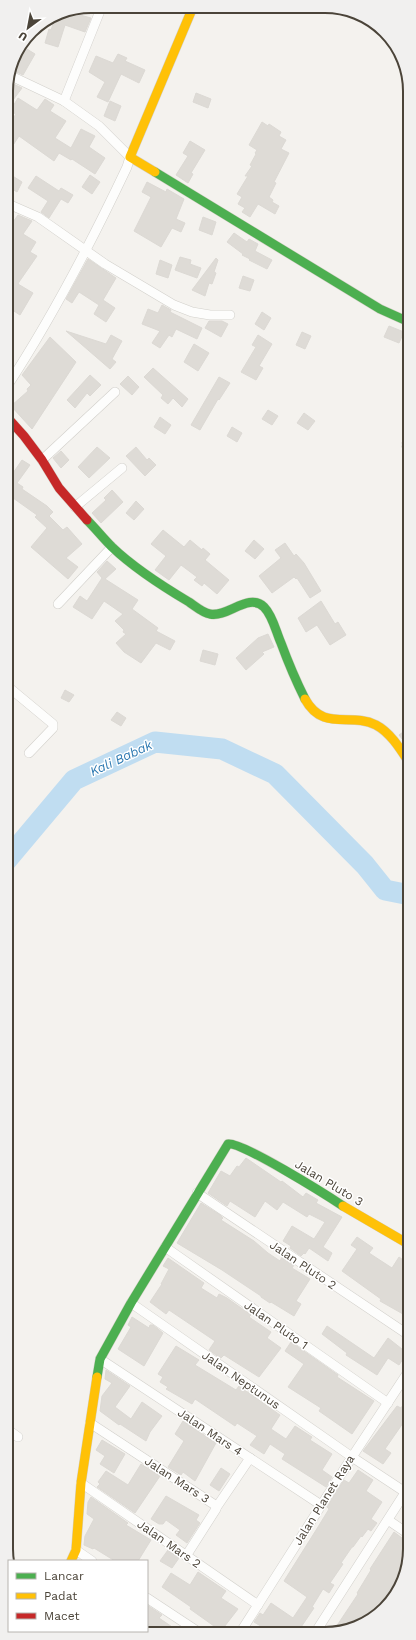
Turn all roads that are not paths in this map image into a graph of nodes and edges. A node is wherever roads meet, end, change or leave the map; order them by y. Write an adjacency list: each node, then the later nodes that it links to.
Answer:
1 (99, 13): 4 (street)
2 (190, 13): 5 (street)
3 (15, 78): 4 (street)
4 (64, 101): 5 (street)
5 (130, 157): 7 (street); 9 (street)
6 (13, 206): 7 (street)
7 (87, 249): 8 (street); 10 (street)
8 (230, 314)
9 (403, 319)
10 (13, 378)
11 (115, 392): 13 (street)
12 (13, 424): 13 (street)
13 (42, 460): 15 (street)
14 (122, 468): 15 (street)
15 (74, 507): 16 (street)
16 (112, 547): 17 (street); 20 (street)
17 (58, 604)
18 (13, 691): 19 (street)
19 (29, 754)
20 (403, 755)
21 (197, 1193): 22 (street, Jalan Pluto 3); 23 (street); 25 (street, Jalan Pluto 2)
22 (403, 1241)
23 (165, 1247): 24 (street); 28 (street, Jalan Pluto 1)
24 (131, 1303): 26 (street); 32 (street, Jalan Neptunus)
25 (403, 1331)
26 (100, 1359): 29 (street); 33 (street, Jalan Mars 4)
27 (403, 1380): 28 (street, Jalan Planet Raya)
28 (388, 1402): 32 (street, Jalan Planet Raya)
29 (90, 1423): 34 (street); 38 (street, Jalan Mars 3)
30 (13, 1433): 31 (street)
31 (18, 1437)
32 (352, 1457): 35 (street, Jalan Neptunus); 37 (street, Jalan Planet Raya)
33 (250, 1458): 37 (street, Jalan Mars 4); 38 (street)
34 (80, 1483): 41 (street); 42 (street, Jalan Mars 2)
35 (403, 1485)
36 (403, 1496): 39 (street)
37 (321, 1505): 46 (street, Jalan Planet Raya)
38 (216, 1508): 42 (street, Jalan Mars 3)
39 (388, 1520): 40 (street); 49 (street)
40 (403, 1530)
41 (76, 1550): 43 (street); 44 (street)
42 (186, 1556): 46 (street, Jalan Mars 2)
43 (71, 1560)
44 (91, 1560)
45 (148, 1599): 47 (street)
46 (258, 1605): 48 (street, Jalan Planet Raya)
47 (191, 1627)
48 (244, 1627)
49 (319, 1627)

